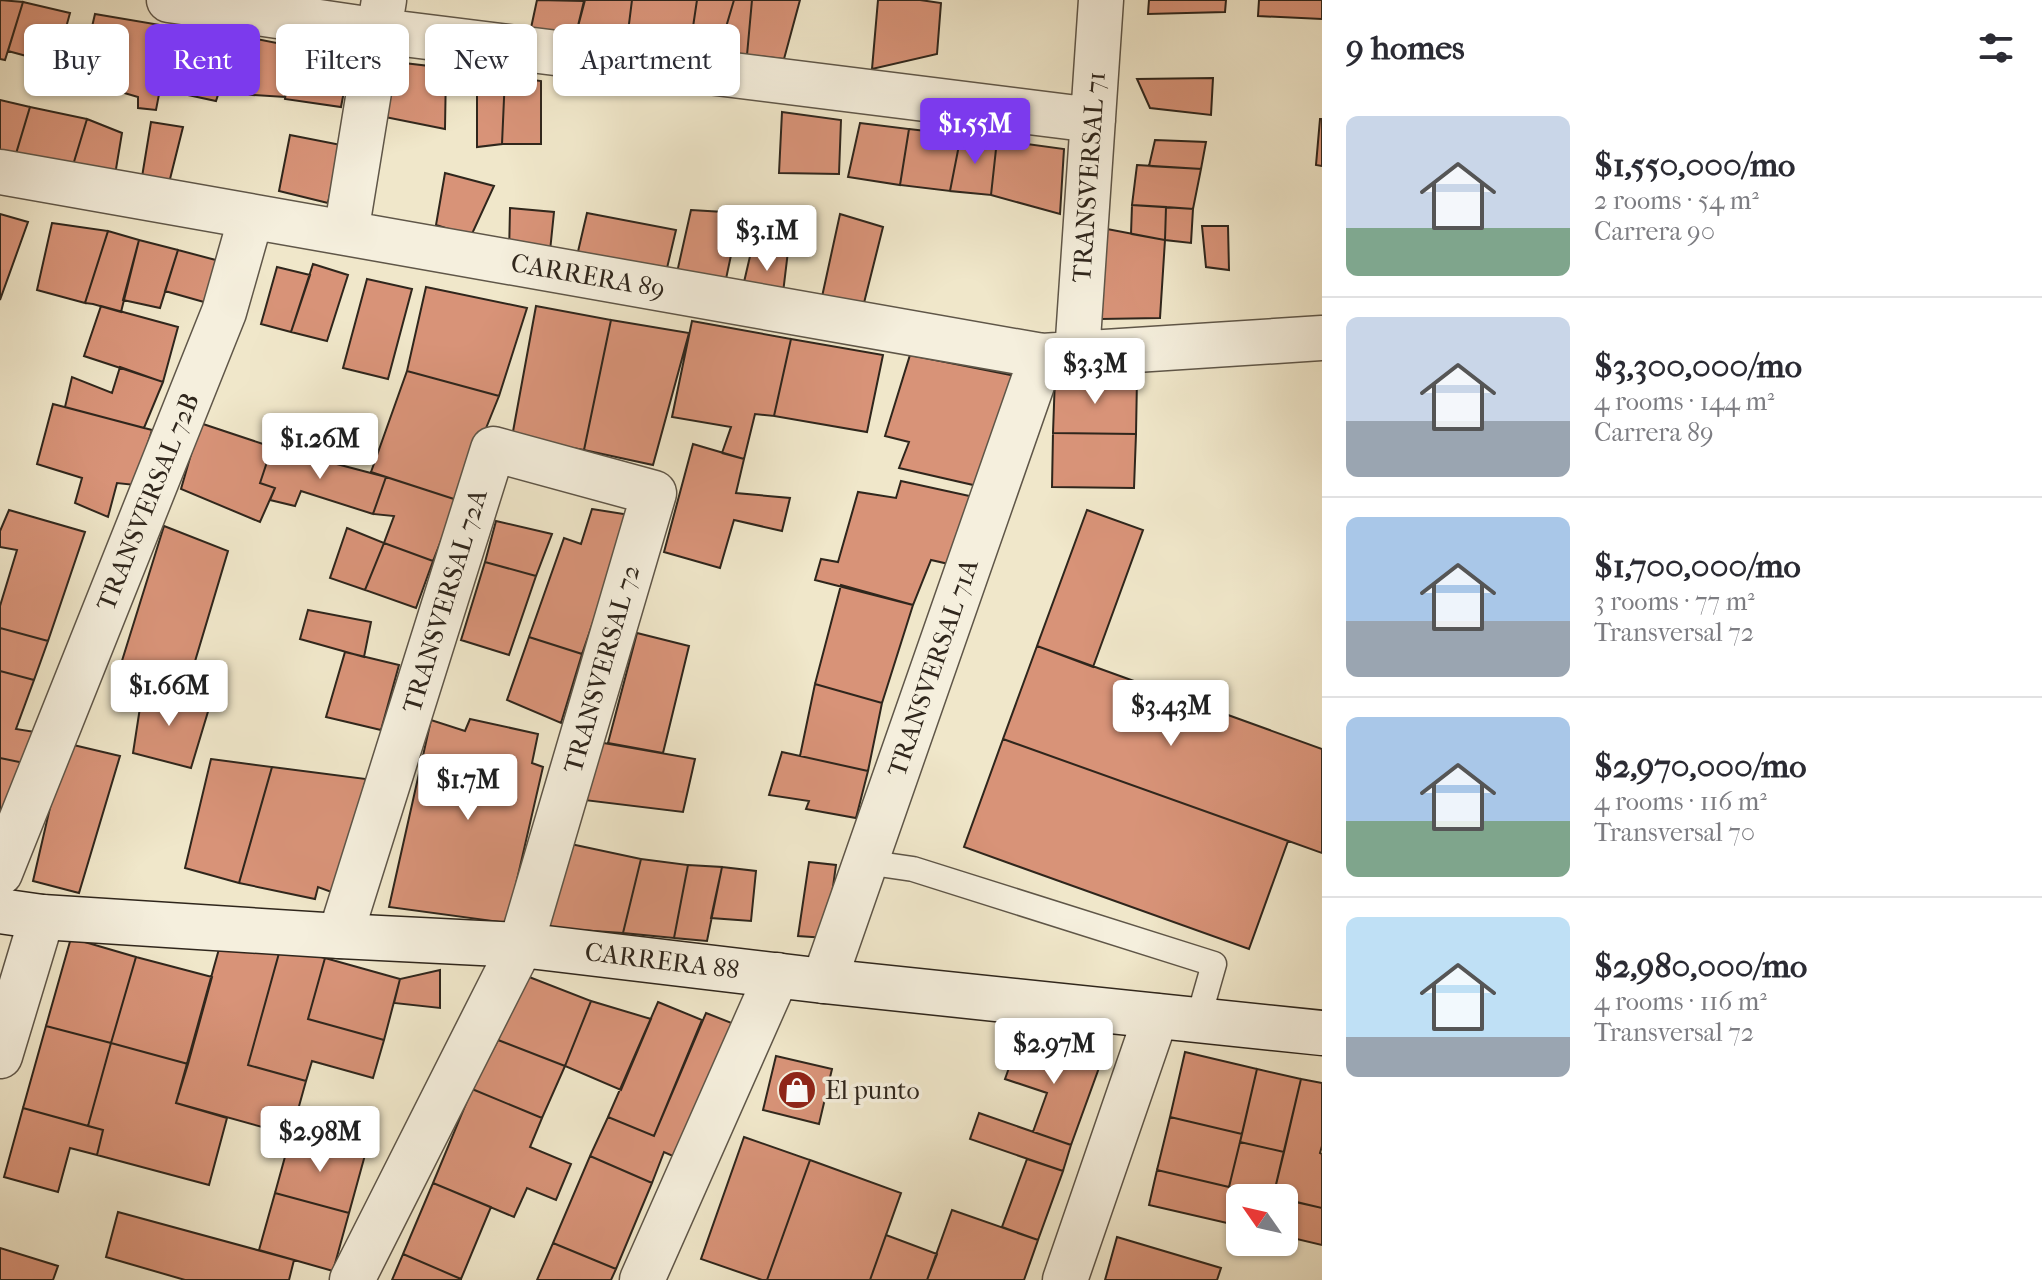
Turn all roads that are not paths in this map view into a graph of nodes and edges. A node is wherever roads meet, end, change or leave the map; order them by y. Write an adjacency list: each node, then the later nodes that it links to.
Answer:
1 (169, 0): 3 (street)
2 (1101, 0): 4 (street, TRANSVERSAL 71)
3 (382, 16): 4 (street); 7 (street)
4 (1093, 120): 9 (street, TRANSVERSAL 71)
5 (0, 172): 6 (street, CARRERA 89)
6 (251, 217): 7 (street, CARRERA 89); 12 (street, TRANSVERSAL 72B)
7 (346, 233): 9 (street, CARRERA 89)
8 (1322, 338): 9 (street, CARRERA 89)
9 (1059, 355): 11 (street, TRANSVERSAL 71A)
10 (493, 449): 14 (street, TRANSVERSAL 72A); 15 (street, TRANSVERSAL 72)
11 (865, 862): 17 (street, TRANSVERSAL 71A); 18 (lane)
12 (0, 873)
13 (21, 914): 14 (street, CARRERA 88); 20 (street)
14 (340, 936): 15 (street, CARRERA 88)
15 (521, 945): 16 (street, CARRERA 88); 21 (street, TRANSVERSAL 72)
16 (777, 975): 17 (street, CARRERA 88); 22 (street)
17 (824, 981): 18 (street, CARRERA 88)
18 (1177, 1018): 19 (street, CARRERA 88); 23 (street)
19 (1322, 1033)
20 (0, 1056)
21 (352, 1280)
22 (642, 1280)
23 (1065, 1280)

